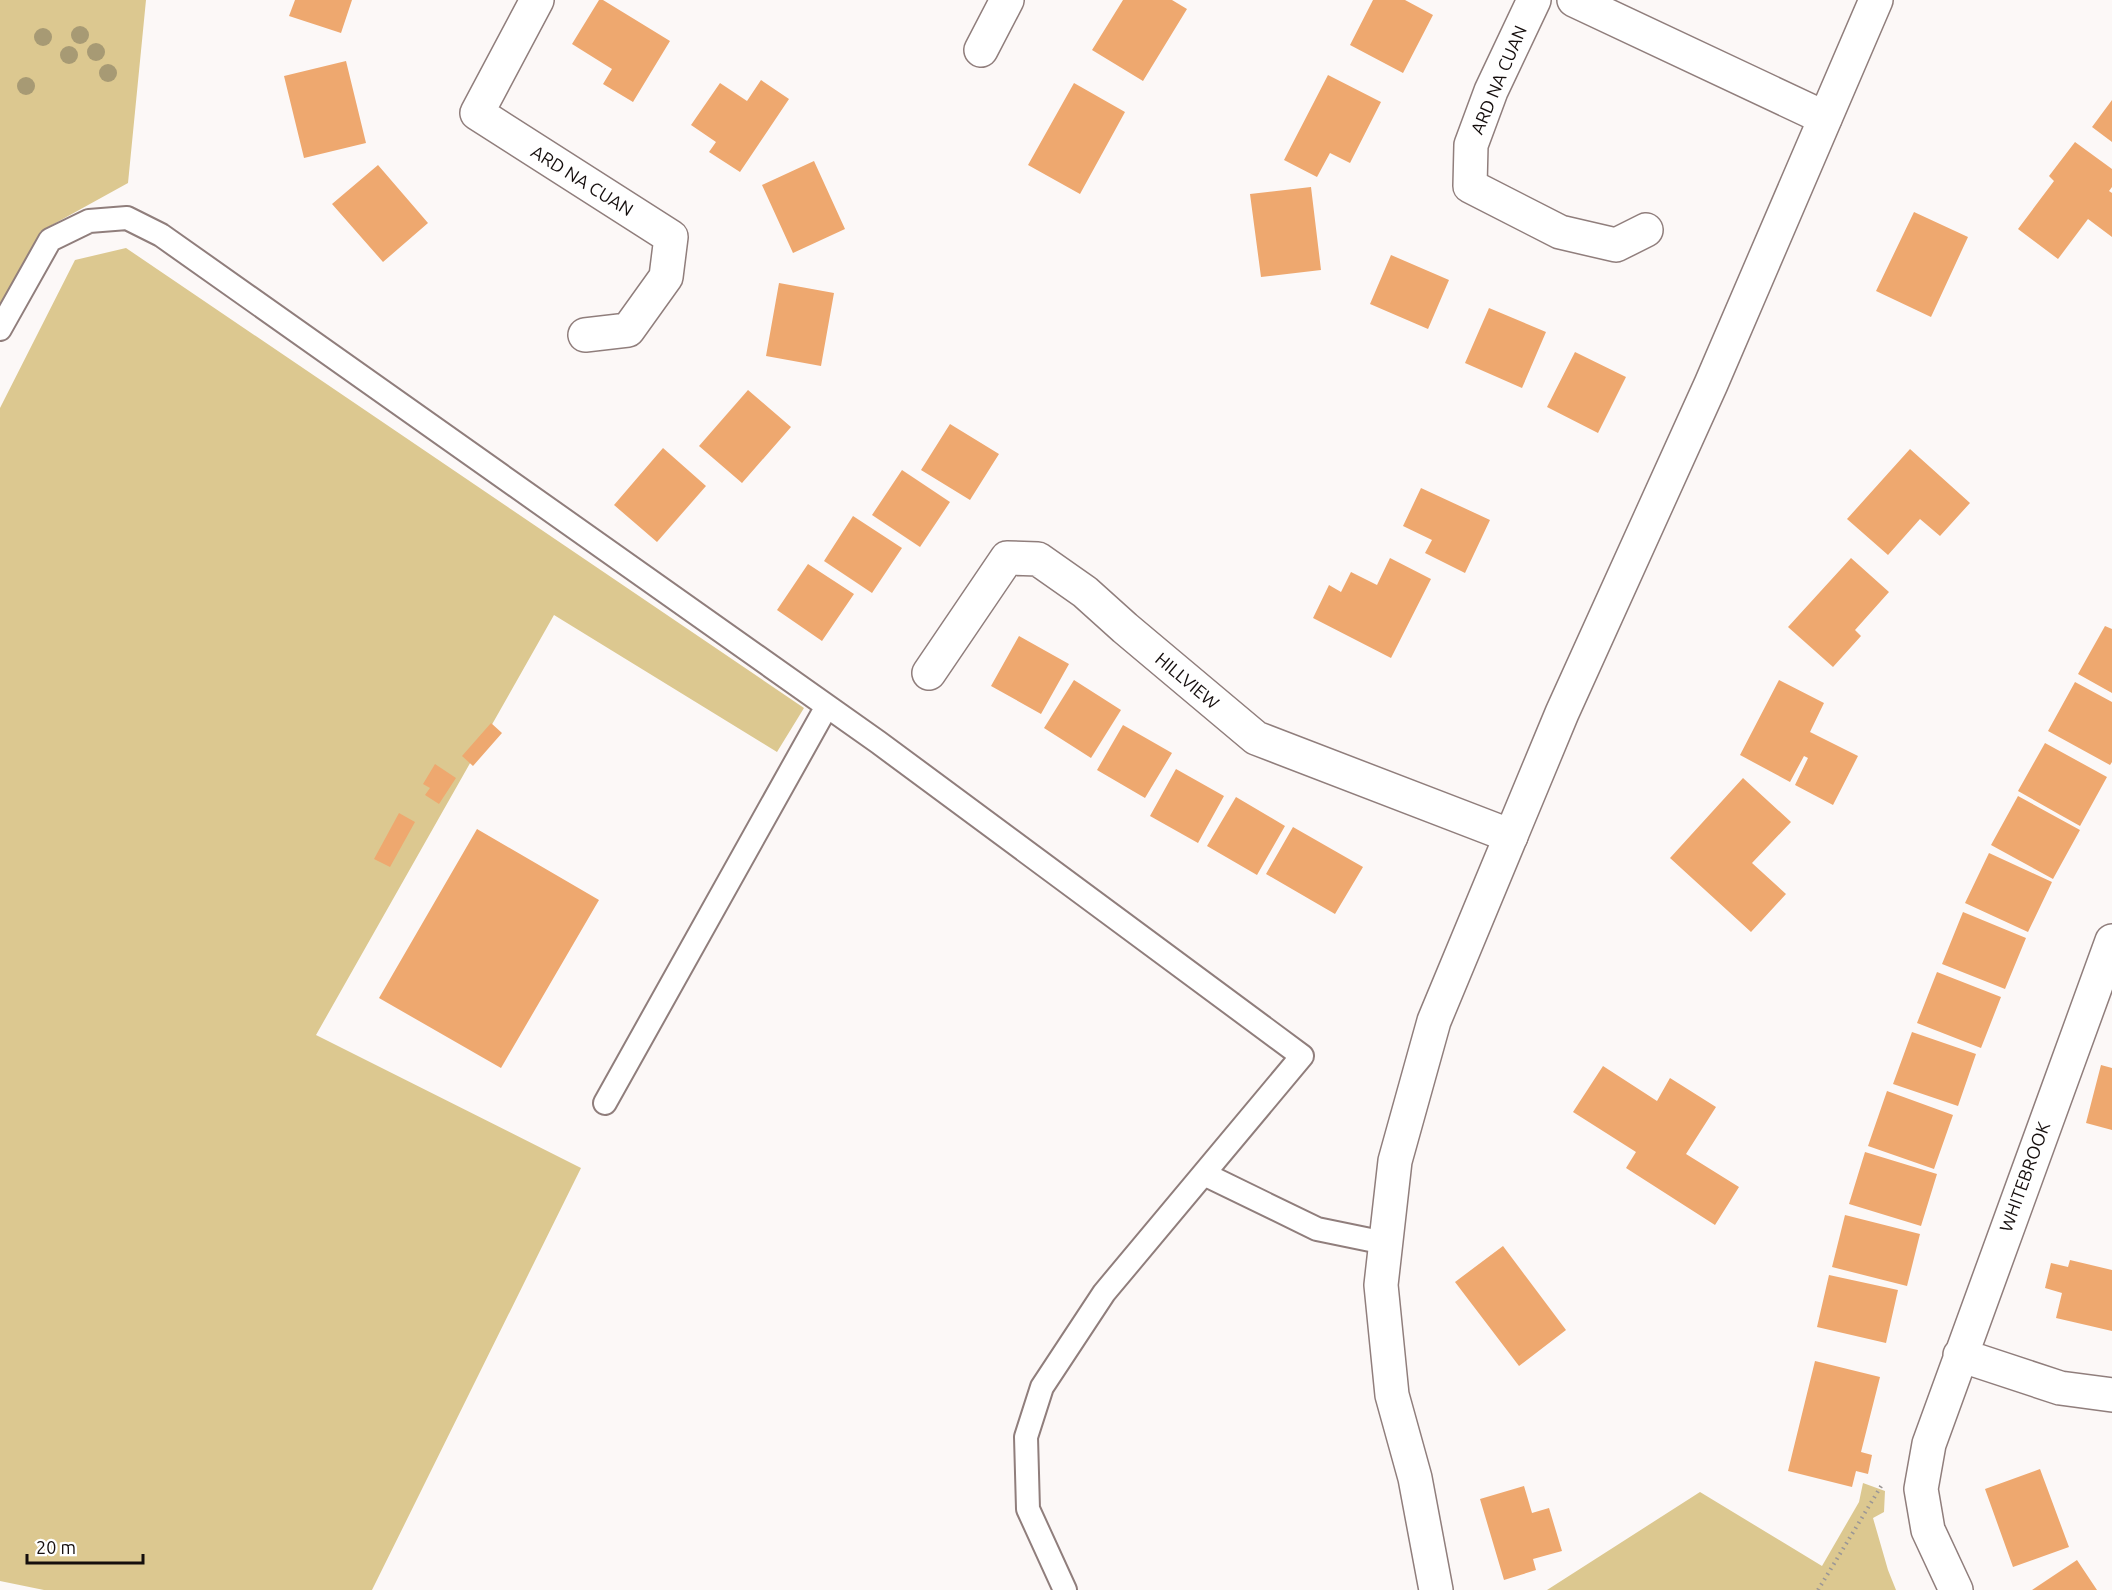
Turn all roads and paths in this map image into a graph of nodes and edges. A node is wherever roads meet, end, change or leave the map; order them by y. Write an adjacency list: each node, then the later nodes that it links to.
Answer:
1 (537, 0): 10 (street, ARD NA CUAN)
2 (1007, 0): 6 (street)
3 (1534, 0): 8 (street, ARD NA CUAN)
4 (1574, 0): 7 (street)
5 (1876, 0): 7 (street)
6 (981, 50)
7 (1824, 118): 13 (street)
8 (1646, 230)
9 (0, 329): 12 (lane)
10 (585, 335)
11 (929, 673): 13 (street, HILLVIEW)
12 (827, 706): 16 (lane); 17 (lane)
13 (1511, 836): 18 (street)
14 (2112, 941): 15 (street, WHITEBROOK)
15 (2101, 1003): 19 (street, WHITEBROOK)
16 (605, 1103)
17 (1204, 1174): 18 (lane); 22 (lane)
18 (1385, 1243): 23 (street)
19 (1960, 1355): 20 (street); 21 (street, WHITEBROOK)
20 (2112, 1395)
21 (1921, 1489): 24 (path); 25 (street, WHITEBROOK)
22 (1065, 1590)
23 (1436, 1590)
24 (1818, 1590)
25 (1956, 1590)

